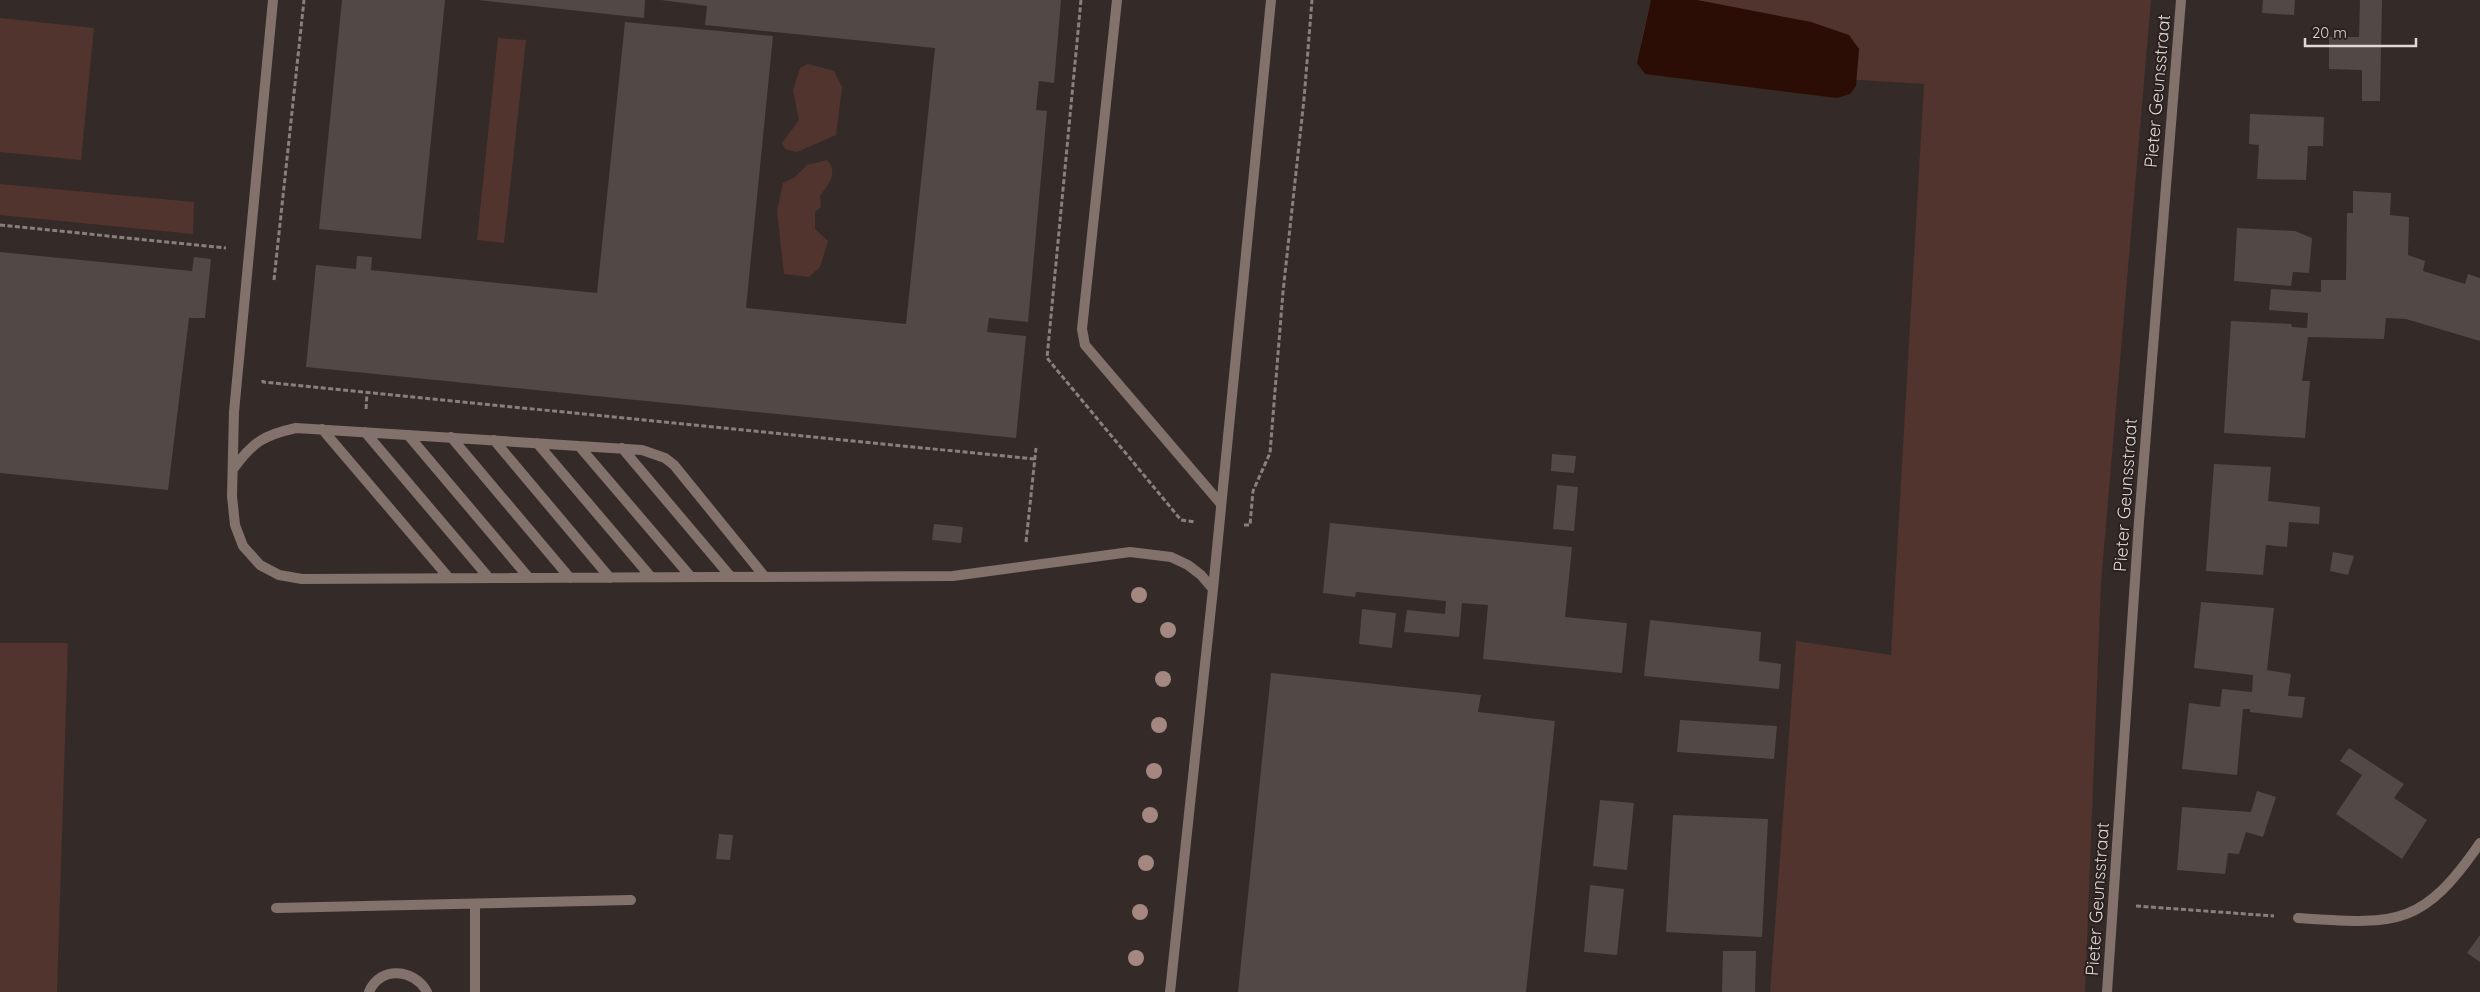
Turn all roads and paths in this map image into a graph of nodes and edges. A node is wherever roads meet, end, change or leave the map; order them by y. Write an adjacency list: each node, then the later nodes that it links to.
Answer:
1 (273, 0): 21 (street)
2 (304, 0): 9 (path)
3 (1116, 0): 22 (street)
4 (1270, 0): 22 (street)
5 (1312, 0): 23 (path)
6 (2181, 0): 38 (street, Pieter Geunsstraat)
7 (0, 225): 8 (path)
8 (216, 246)
9 (274, 283)
10 (264, 372): 20 (path)
11 (322, 429): 12 (street); 21 (street); 28 (street)
12 (365, 432): 13 (street); 29 (street)
13 (408, 435): 14 (street); 30 (street)
14 (451, 437): 15 (street); 31 (street)
15 (494, 440): 16 (street); 32 (street)
16 (537, 443): 17 (street); 33 (street)
17 (579, 446): 18 (street); 25 (street)
18 (622, 448): 26 (street); 27 (street)
19 (1036, 448): 20 (path)
20 (1034, 460): 24 (path)
21 (234, 468): 28 (street)
22 (1221, 504): 34 (street)
23 (1239, 525)
24 (1024, 565): 27 (street); 34 (street)
25 (691, 577): 26 (street); 33 (street)
26 (731, 577): 27 (street)
27 (765, 577)
28 (449, 578): 29 (street)
29 (489, 578): 30 (street)
30 (529, 578): 31 (street)
31 (570, 578): 32 (street)
32 (610, 578): 33 (street)
33 (651, 578)
34 (1213, 589): 44 (street)
35 (2480, 843): 40 (street)
36 (631, 900): 37 (street)
37 (475, 904): 39 (street); 43 (street)
38 (2113, 904): 40 (path); 45 (street, Pieter Geunsstraat)
39 (276, 908)
40 (2298, 918)
41 (369, 992): 42 (street)
42 (427, 992)
43 (475, 992)
44 (1170, 992)
45 (2107, 992)

